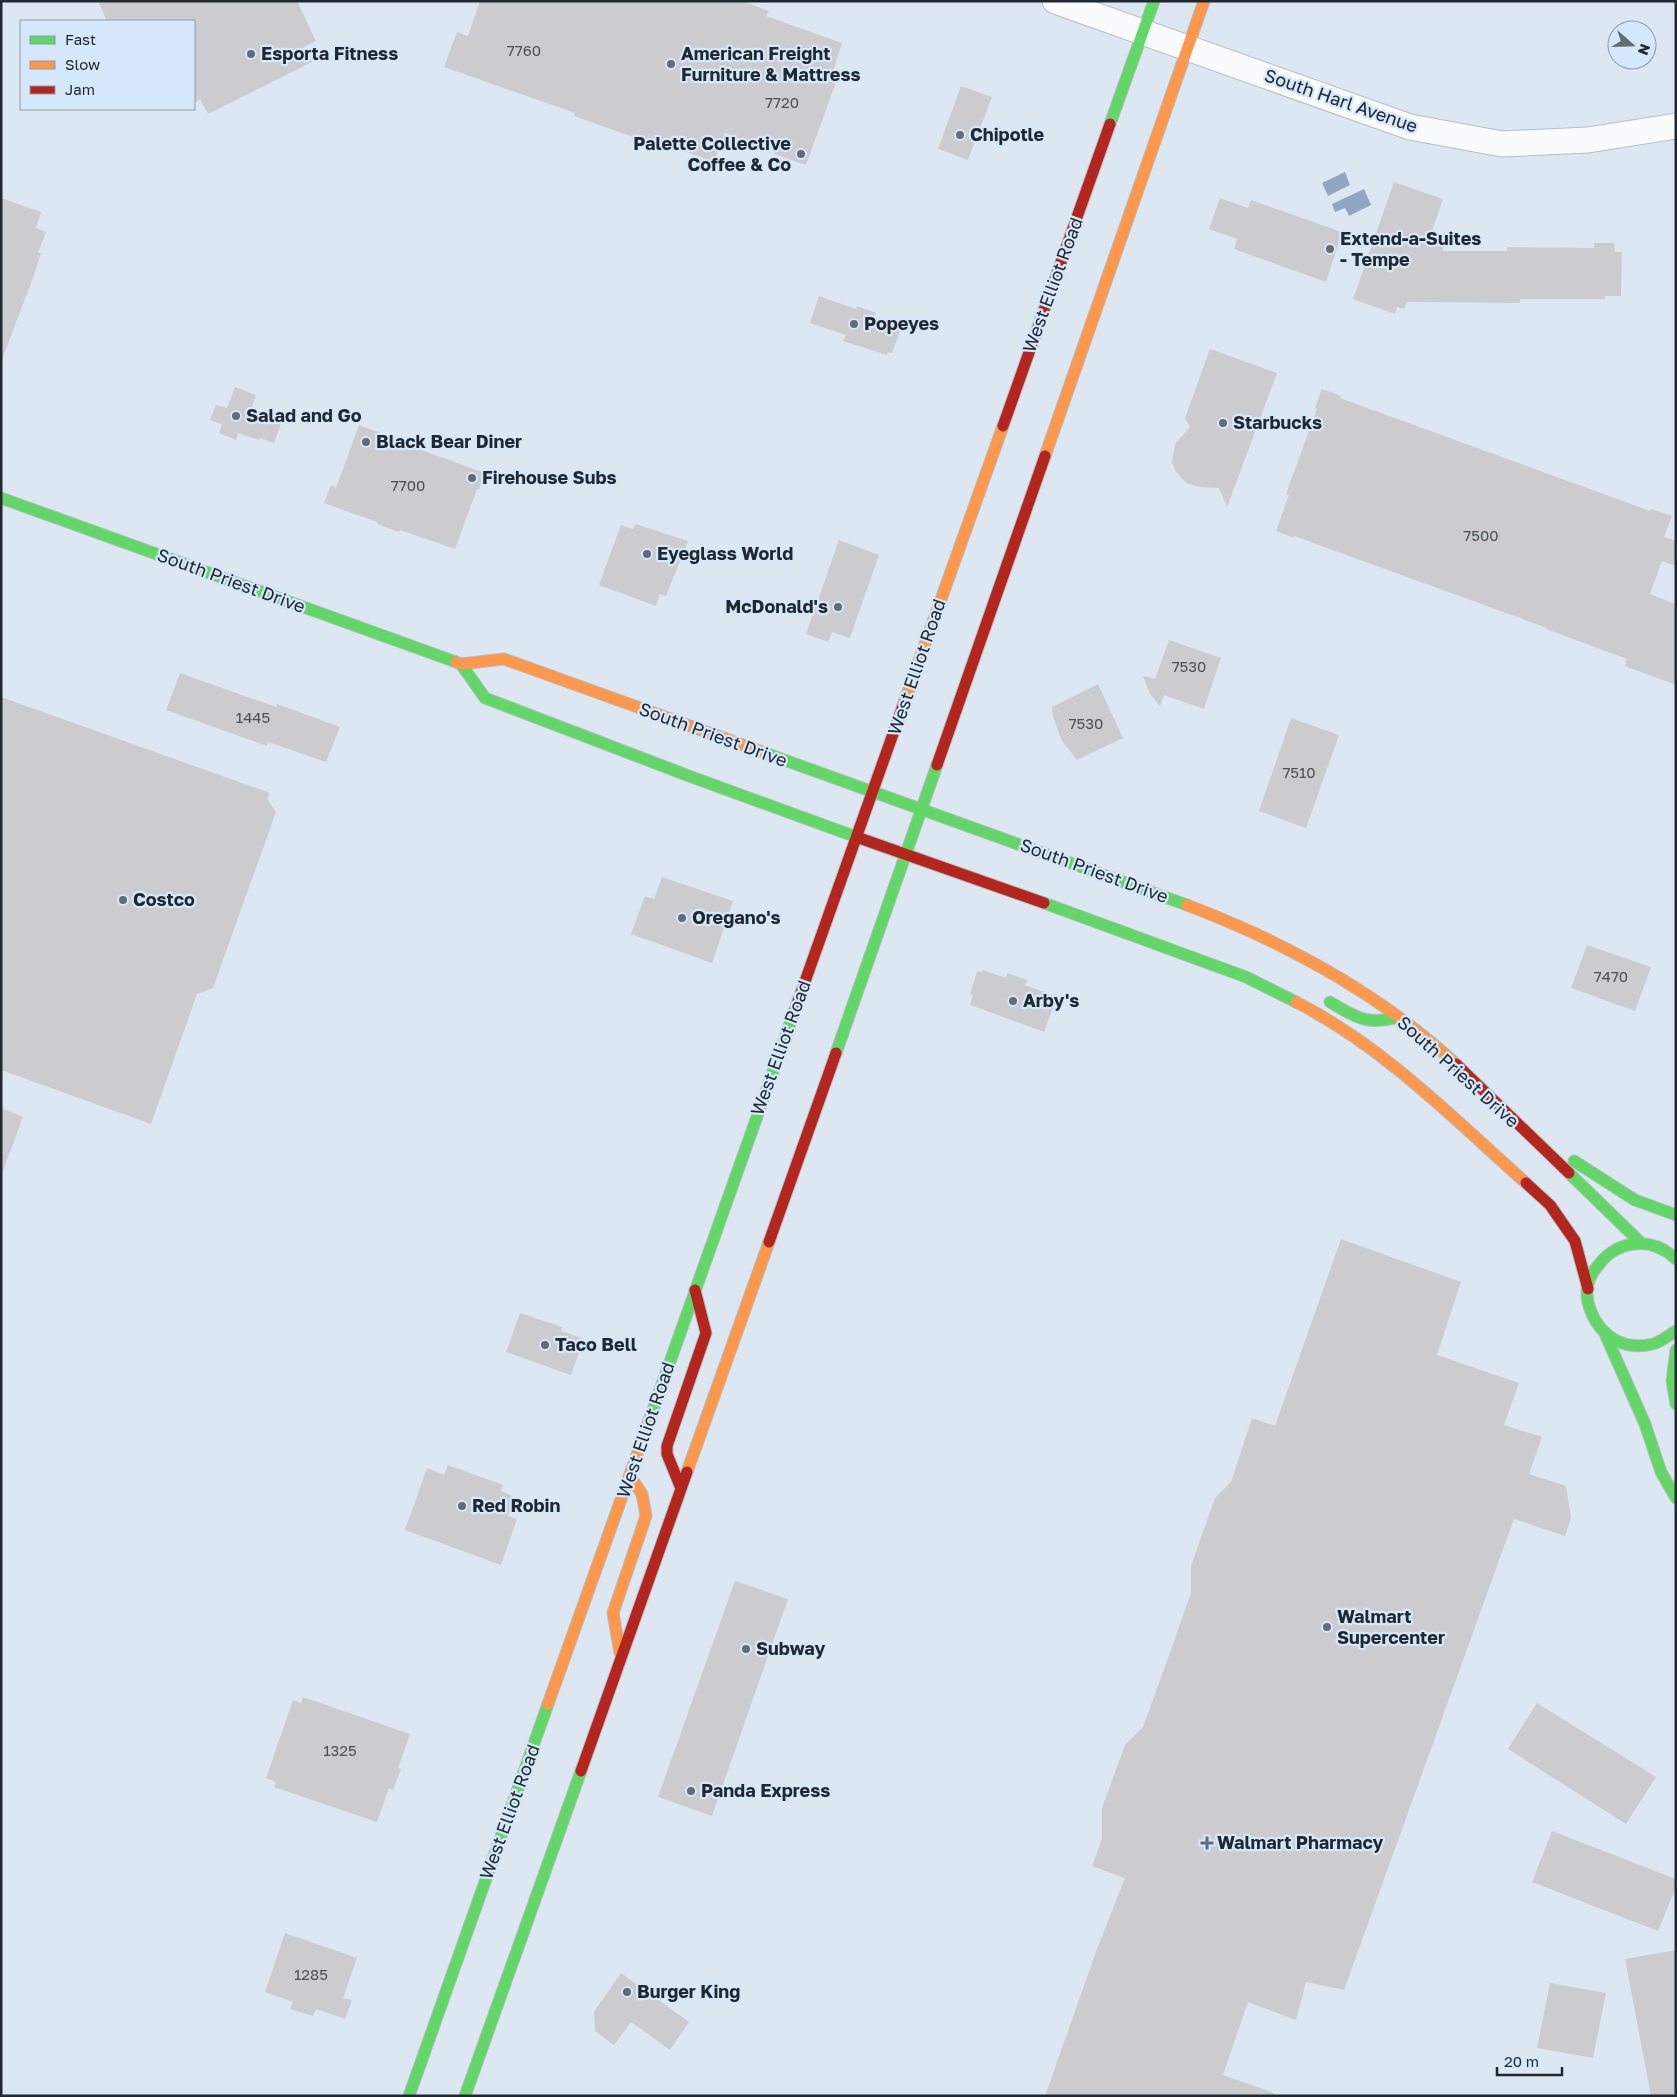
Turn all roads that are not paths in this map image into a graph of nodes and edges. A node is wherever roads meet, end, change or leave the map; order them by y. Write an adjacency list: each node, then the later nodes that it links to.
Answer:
1 (1054, 1): 4 (street, South Harl Avenue)
2 (1154, 1): 4 (main road, West Elliot Road)
3 (1204, 1): 5 (main road)
4 (1152, 34): 5 (street, South Harl Avenue); 9 (main road, West Elliot Road)
5 (1187, 47): 6 (street, South Harl Avenue); 10 (main road)
6 (1676, 126)
7 (1, 498): 8 (main road, South Priest Drive)
8 (461, 664): 9 (main road, South Priest Drive); 11 (main road, South Priest Drive)
9 (873, 793): 10 (main road, South Priest Drive); 11 (main road, West Elliot Road)
10 (922, 810): 12 (main road); 16 (main road, South Priest Drive)
11 (857, 837): 12 (main road, South Priest Drive); 24 (main road, West Elliot Road)
12 (906, 853): 13 (main road, South Priest Drive); 30 (main road)
13 (1246, 977): 14 (main road); 23 (main road, South Priest Drive)
14 (1273, 978)
15 (1324, 998): 16 (main road)
16 (1398, 1017): 17 (main road, South Priest Drive)
17 (1511, 1118): 18 (main road); 19 (main road, South Priest Drive)
18 (1676, 1215)
19 (1641, 1243): 20 (main road); 23 (main road)
20 (1657, 1247): 21 (main road); 22 (main road)
21 (1676, 1247)
22 (1676, 1259)
23 (1588, 1289): 26 (main road, South Priest Drive)
24 (695, 1290): 29 (main road, West Elliot Road); 30 (main road)
25 (1676, 1332): 26 (main road)
26 (1606, 1336): 31 (main road, South Priest Drive)
27 (1676, 1350): 28 (main road)
28 (1676, 1404)
29 (630, 1476): 32 (main road); 33 (main road, West Elliot Road)
30 (680, 1486): 32 (main road)
31 (1676, 1498)
32 (621, 1655): 34 (main road)
33 (409, 2096)
34 (465, 2096)

